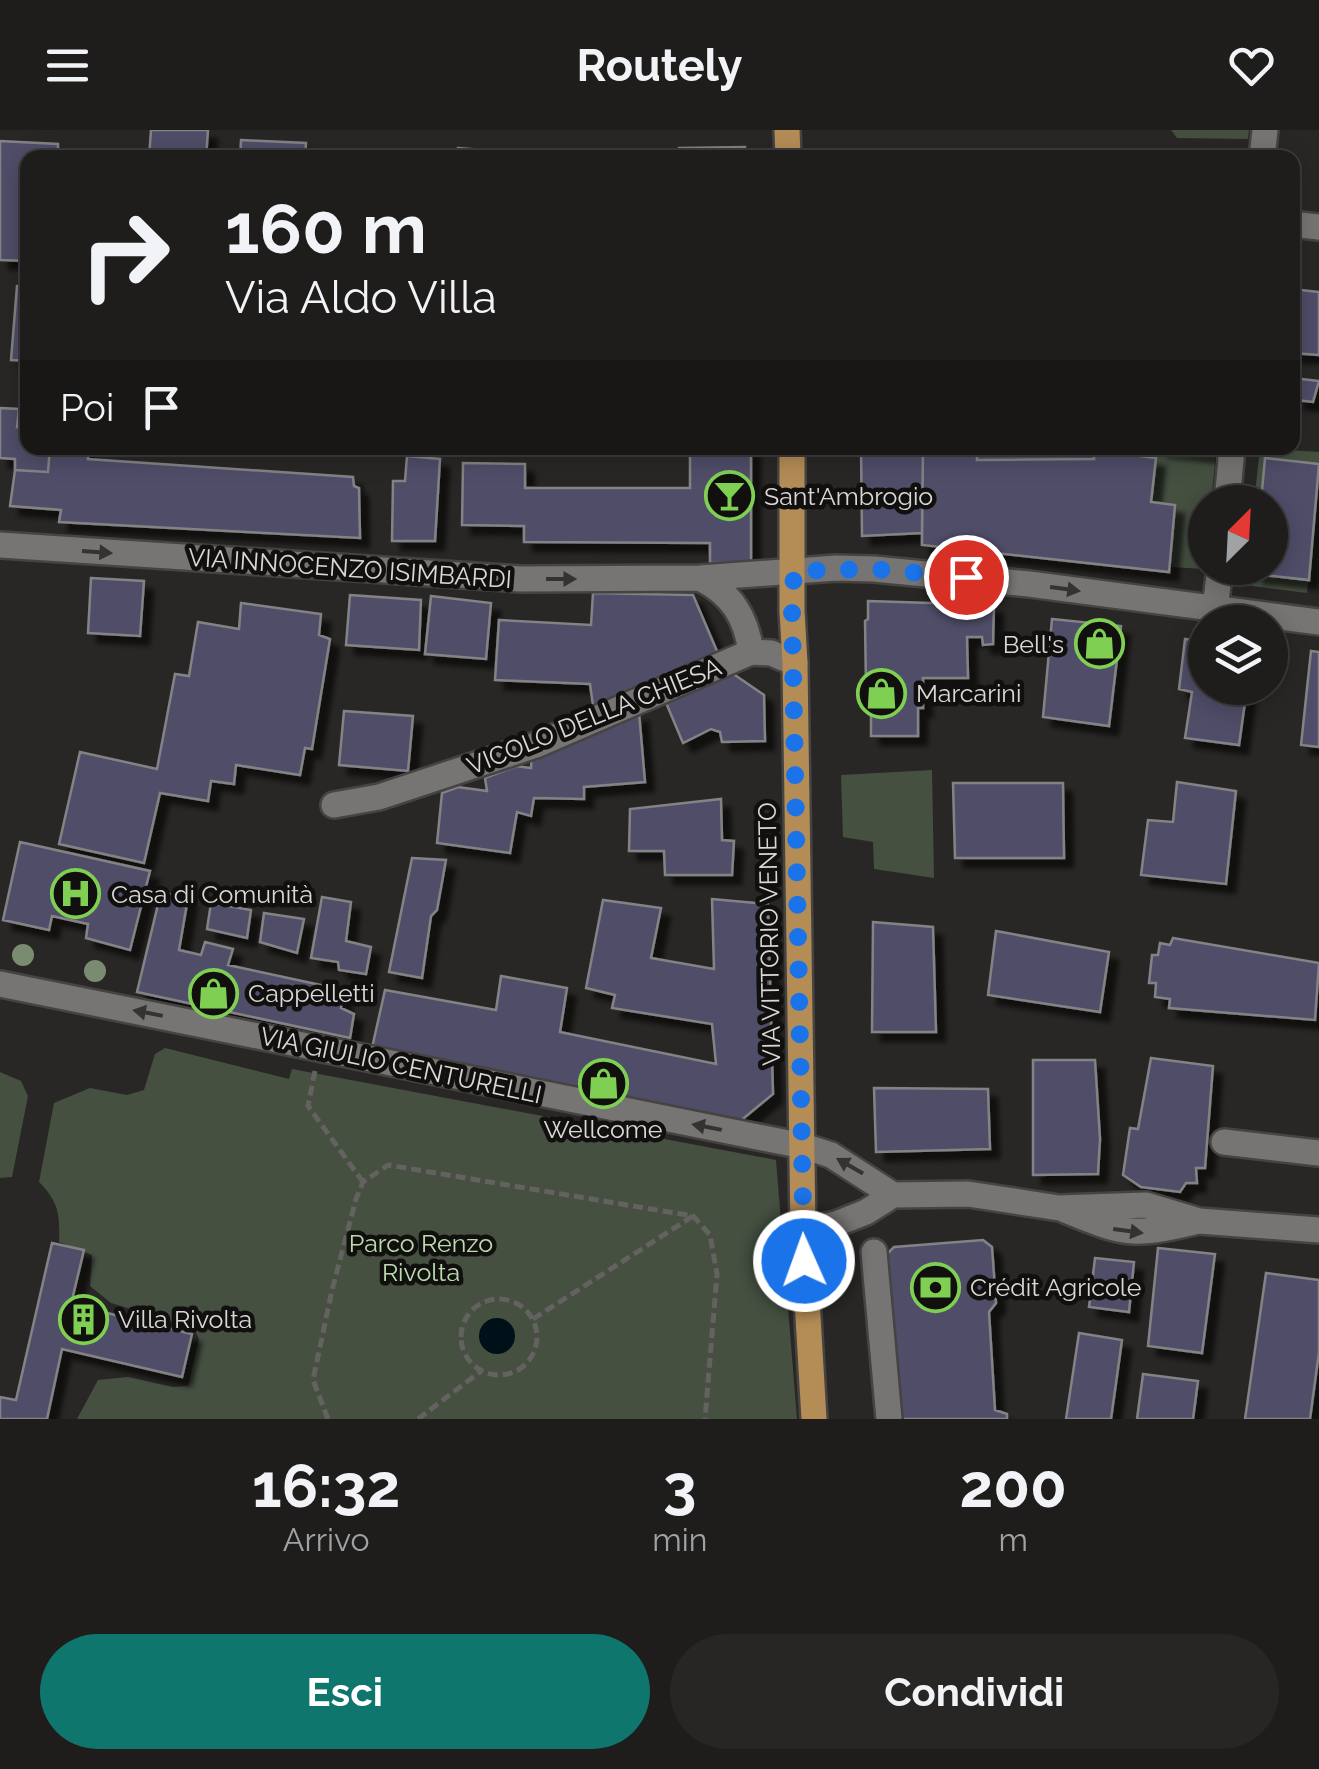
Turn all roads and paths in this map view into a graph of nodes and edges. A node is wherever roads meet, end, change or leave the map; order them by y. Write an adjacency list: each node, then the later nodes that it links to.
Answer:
1 (792, 455): 5 (main road, VIA VITTORIO VENETO)
2 (1231, 455): 3 (street)
3 (1229, 485)
4 (0, 546): 6 (street, VIA INNOCENZO ISIMBARDI, one-way to 6)
5 (794, 571): 6 (street, VIA INNOCENZO ISIMBARDI); 7 (street, VIA INNOCENZO ISIMBARDI, one-way to 7); 11 (main road, VIA VITTORIO VENETO)
6 (700, 578): 10 (street)
7 (1188, 606)
8 (1288, 618): 9 (street, VIA INNOCENZO ISIMBARDI)
9 (1319, 622)
10 (751, 652): 11 (street, VICOLO DELLA CHIESA); 12 (street, VICOLO DELLA CHIESA)
11 (795, 663): 16 (main road, VIA VITTORIO VENETO)
12 (334, 805)
13 (0, 984): 14 (street, VIA GIULIO CENTURELLI, one-way to 13)
14 (320, 1049): 16 (street, VIA GIULIO CENTURELLI, one-way to 14); 18 (path)
15 (1224, 1142): 17 (street)
16 (803, 1146): 19 (street, VIA GIULIO CENTURELLI, one-way to 16); 22 (main road, VIA VITTORIO VENETO)
17 (1319, 1153)
18 (363, 1182): 20 (path); 26 (path)
19 (894, 1195): 21 (street); 22 (street)
20 (693, 1216): 24 (path); 28 (path)
21 (1319, 1230)
22 (802, 1231): 29 (main road, VIA VITTORIO VENETO)
23 (874, 1252): 30 (street)
24 (533, 1319): 25 (path); 25 (path)
25 (481, 1371): 27 (path)
26 (328, 1419)
27 (418, 1419)
28 (705, 1419)
29 (814, 1419)
30 (889, 1419)

